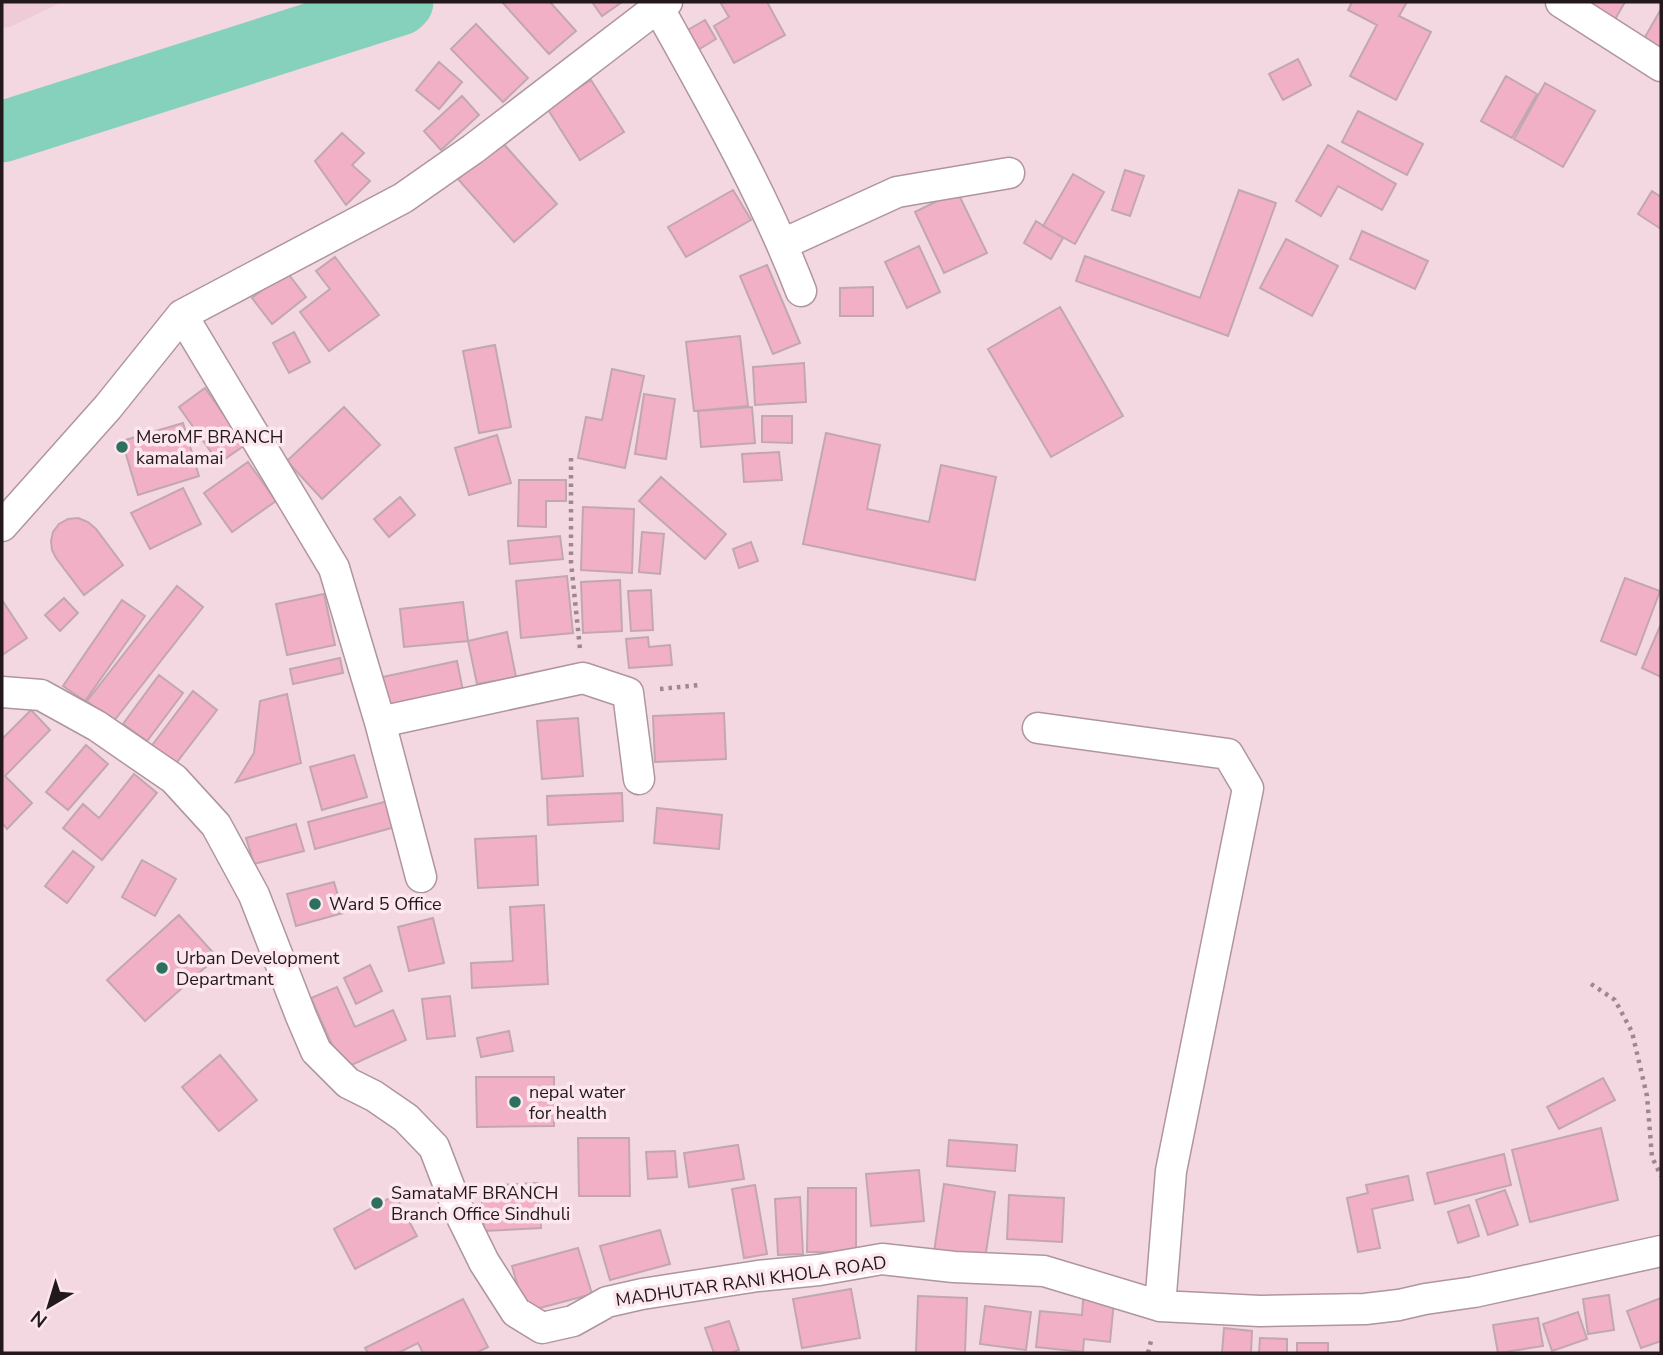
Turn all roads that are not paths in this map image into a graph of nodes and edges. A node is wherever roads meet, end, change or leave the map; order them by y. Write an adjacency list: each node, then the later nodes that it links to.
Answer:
1 (1561, 2): 3 (street)
2 (663, 4): 5 (street); 7 (street)
3 (1661, 66)
4 (1010, 173): 5 (street)
5 (783, 244): 6 (street)
6 (801, 291)
7 (182, 315): 8 (street); 10 (street)
8 (2, 526)
9 (2, 692): 15 (street, MADHUTAR RANI KHOLA ROAD)
10 (380, 722): 12 (street); 13 (street)
11 (1038, 728): 15 (street)
12 (639, 779)
13 (421, 877)
14 (1661, 1251): 15 (street, MADHUTAR RANI KHOLA ROAD)
15 (1160, 1306)

